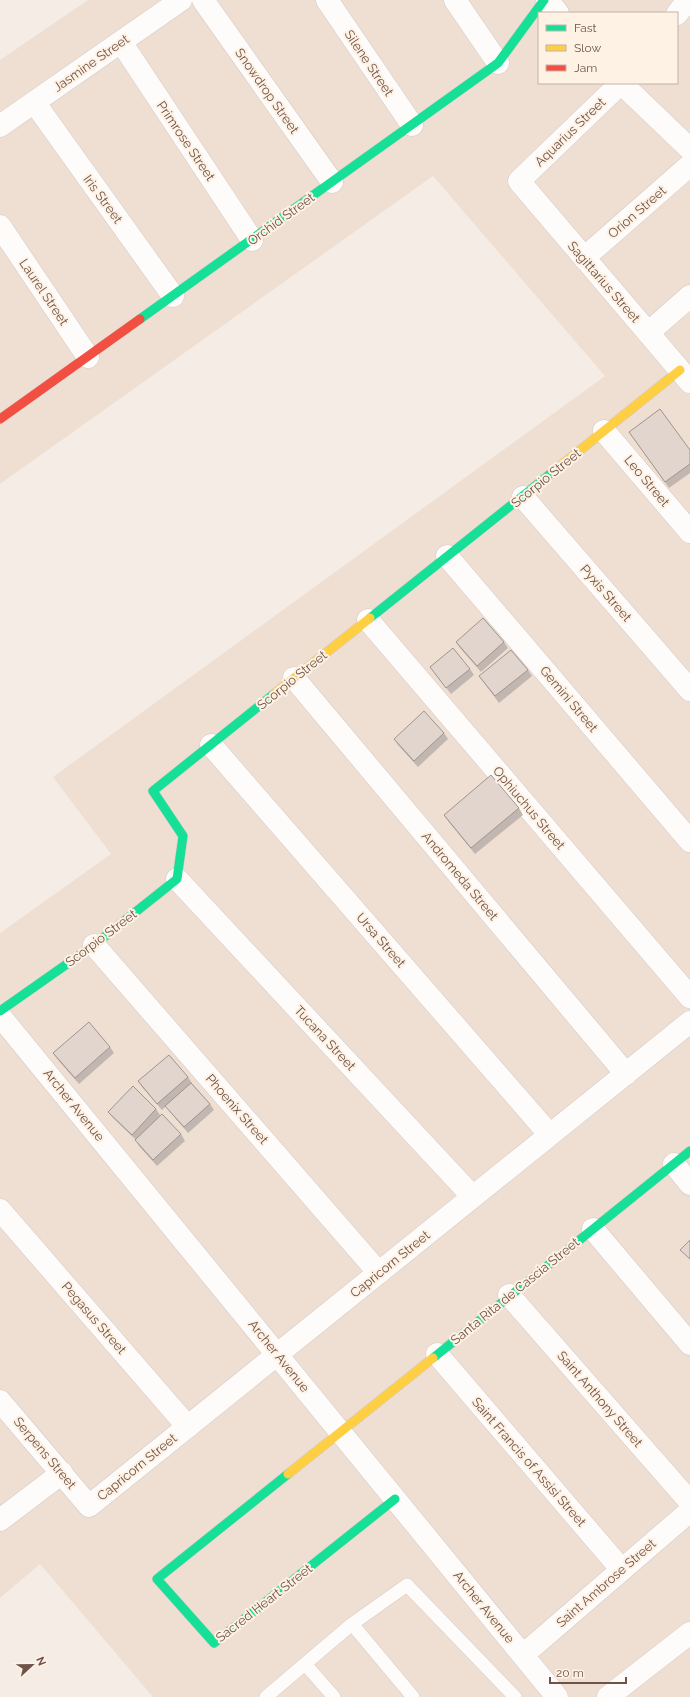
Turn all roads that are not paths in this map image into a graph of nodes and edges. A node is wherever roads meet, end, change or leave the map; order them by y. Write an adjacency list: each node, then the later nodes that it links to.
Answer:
1 (181, 0): 7 (street, Jasmine Street)
2 (203, 0): 17 (street, Snowdrop Street)
3 (327, 0): 12 (street, Silene Street)
4 (455, 0): 8 (street)
5 (545, 0): 6 (street); 8 (street, Orchid Street)
6 (557, 12)
7 (121, 42): 11 (street, Jasmine Street); 19 (street, Primrose Street)
8 (498, 62): 12 (street, Orchid Street)
9 (620, 84): 16 (street, Aquarius Street)
10 (622, 84): 14 (street)
11 (34, 102): 13 (street, Jasmine Street); 21 (street, Iris Street)
12 (412, 125): 17 (street, Orchid Street)
13 (0, 126)
14 (690, 149)
15 (690, 165): 20 (street, Orion Street)
16 (519, 181): 20 (street, Sagittarius Street)
17 (332, 182): 19 (street, Orchid Street)
18 (0, 226): 24 (street, Laurel Street)
19 (252, 240): 21 (street, Orchid Street)
20 (584, 258): 23 (street, Sagittarius Street)
21 (173, 296): 24 (street, Orchid Street)
22 (690, 296): 23 (street)
23 (648, 333): 25 (street, Sagittarius Street)
24 (88, 357): 26 (street, Orchid Street)
25 (685, 376): 27 (street, Scorpio Street)
26 (2, 412)
27 (604, 431): 28 (street, Scorpio Street); 29 (street, Leo Street)
28 (523, 497): 30 (street, Scorpio Street); 33 (street, Pyxis Street)
29 (690, 532)
30 (447, 556): 31 (street, Scorpio Street); 35 (street, Gemini Street)
31 (368, 620): 32 (street, Scorpio Street); 38 (street, Ophiuchus Street)
32 (294, 678): 34 (street, Scorpio Street); 42 (street, Andromeda Street)
33 (690, 690)
34 (211, 745): 36 (street, Scorpio Street); 43 (street, Ursa Street)
35 (690, 841)
36 (177, 879): 37 (street, Scorpio Street); 46 (street, Tucana Street)
37 (94, 945): 39 (street, Scorpio Street); 49 (street, Phoenix Street)
38 (690, 997)
39 (0, 1011)
40 (0, 1016): 53 (street, Archer Avenue)
41 (690, 1022): 42 (street, Capricorn Street)
42 (626, 1074): 43 (street, Capricorn Street)
43 (550, 1135): 46 (street, Capricorn Street)
44 (682, 1157): 45 (street); 48 (street, Santa Rita de Cascia Street)
45 (690, 1184)
46 (473, 1197): 49 (street, Capricorn Street)
47 (0, 1210): 55 (street, Pegasus Street)
48 (592, 1229): 50 (street, Santa Rita de Cascia Street); 51 (street)
49 (379, 1273): 53 (street, Capricorn Street)
50 (509, 1295): 52 (street, Santa Rita de Cascia Street); 59 (street, Saint Anthony Street)
51 (690, 1344)
52 (437, 1354): 56 (street, Santa Rita de Cascia Street); 63 (street, Saint Francis of Assisi Street)
53 (277, 1355): 55 (street, Capricorn Street); 56 (street, Archer Avenue)
54 (0, 1401): 57 (street, Serpens Street)
55 (188, 1427): 60 (street, Capricorn Street)
56 (340, 1431): 58 (street, Archer Avenue); 58 (street, Sacred Heart Street)
57 (62, 1474): 60 (street, Serpens Street); 62 (street)
58 (395, 1499): 66 (street, Archer Avenue)
59 (690, 1502)
60 (89, 1506)
61 (690, 1510): 63 (street, Saint Ambrose Street)
62 (0, 1520)
63 (622, 1570): 66 (street, Saint Ambrose Street)
64 (352, 1624): 67 (lane); 70 (lane); 71 (lane)
65 (689, 1637): 73 (street)
66 (523, 1655): 72 (street, Archer Avenue)
67 (305, 1664): 68 (lane); 69 (lane)
68 (266, 1697)
69 (334, 1697)
70 (413, 1697)
71 (515, 1697)
72 (557, 1697)
73 (608, 1697)

